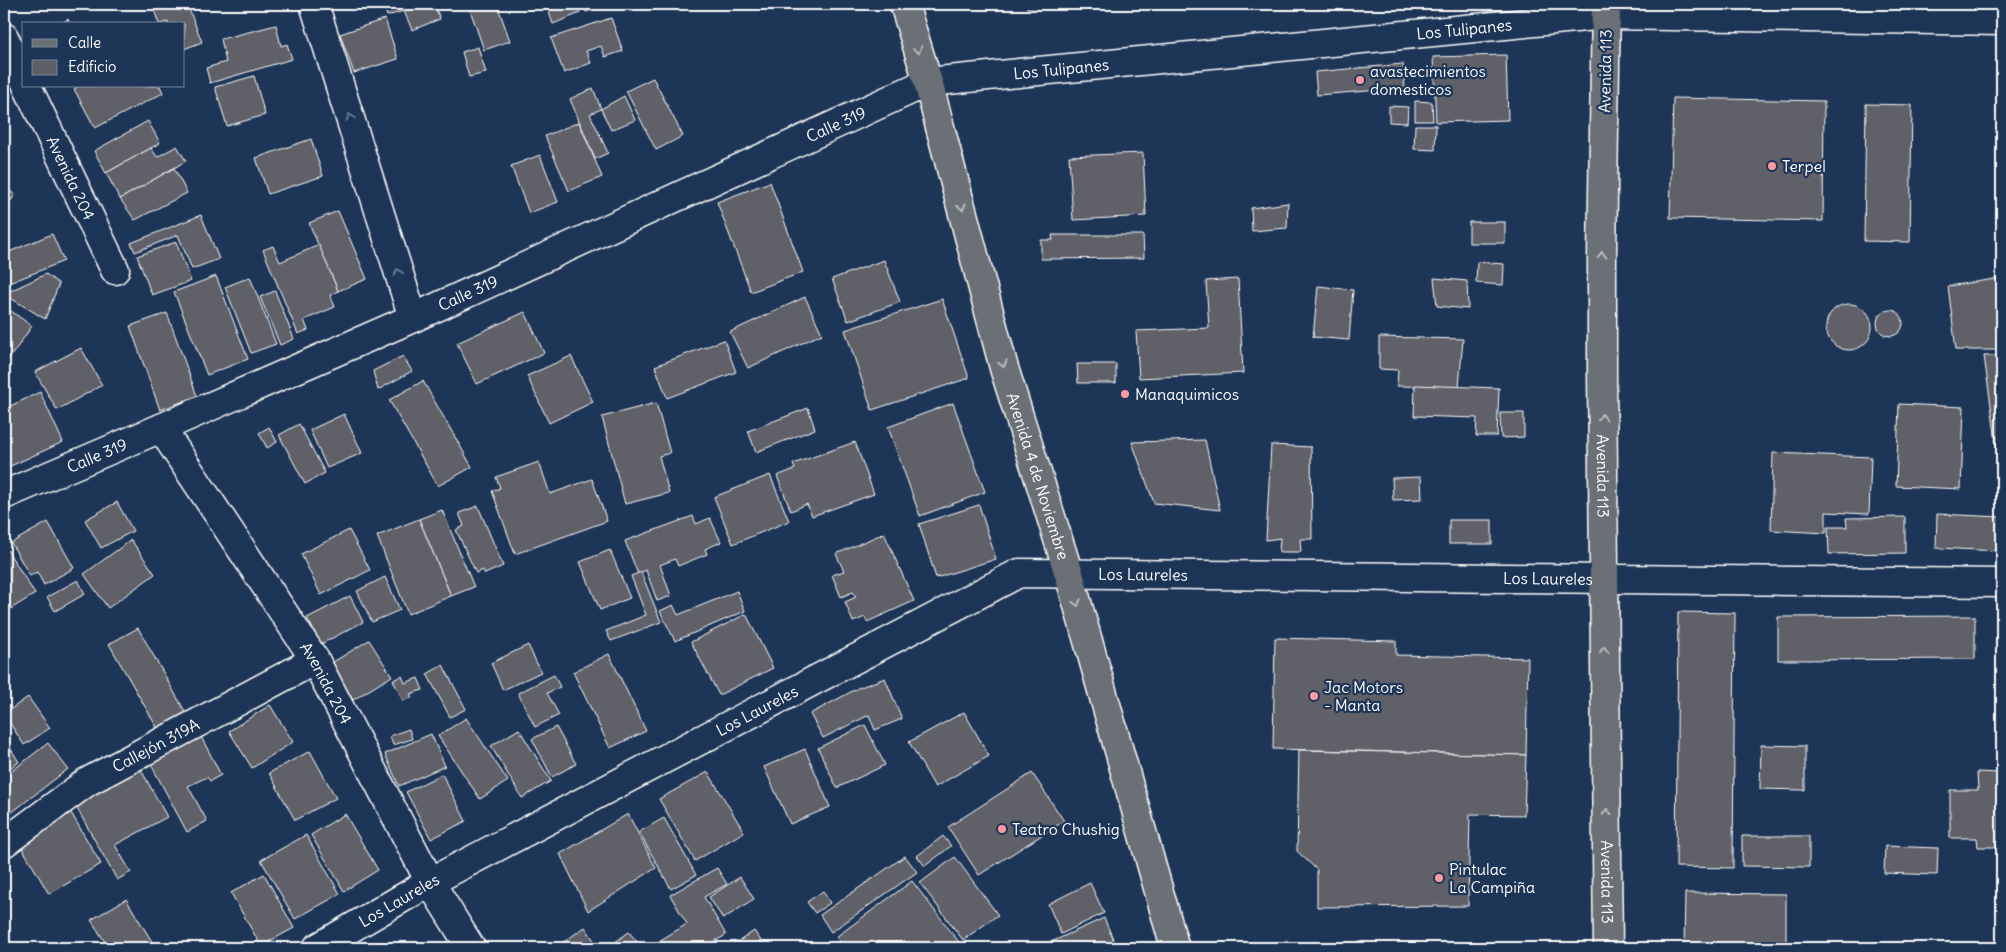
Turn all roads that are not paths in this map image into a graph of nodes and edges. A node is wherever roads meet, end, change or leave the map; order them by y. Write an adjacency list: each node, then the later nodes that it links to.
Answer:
1 (314, 4): 10 (street, one-way to 1)
2 (904, 4): 7 (main road, Avenida 4 de Noviembre, one-way to 7)
3 (1606, 9): 4 (street, Los Tulipanes); 7 (street, Los Tulipanes); 14 (main road, Avenida 113, one-way to 3)
4 (2002, 21)
5 (4, 37): 6 (street)
6 (22, 75)
7 (928, 82): 10 (street, Calle 319); 13 (main road, Avenida 4 de Noviembre, one-way to 13)
8 (28, 88): 9 (street, Avenida 204)
9 (115, 270)
10 (413, 318): 11 (street, Calle 319)
11 (161, 428): 12 (street, Calle 319); 16 (street, Avenida 204)
12 (4, 495)
13 (1069, 574): 14 (street, Los Laureles); 18 (street, Los Laureles); 21 (main road, Avenida 4 de Noviembre, one-way to 21)
14 (1604, 580): 15 (street, Los Laureles); 22 (main road, Avenida 113, one-way to 14)
15 (2002, 583)
16 (315, 660): 17 (street, Callejón 319A); 18 (street, Avenida 204)
17 (5, 839)
18 (430, 882): 19 (street, Los Laureles); 20 (street, Avenida 204)
19 (317, 948)
20 (471, 948)
21 (1175, 948)
22 (1608, 948)

